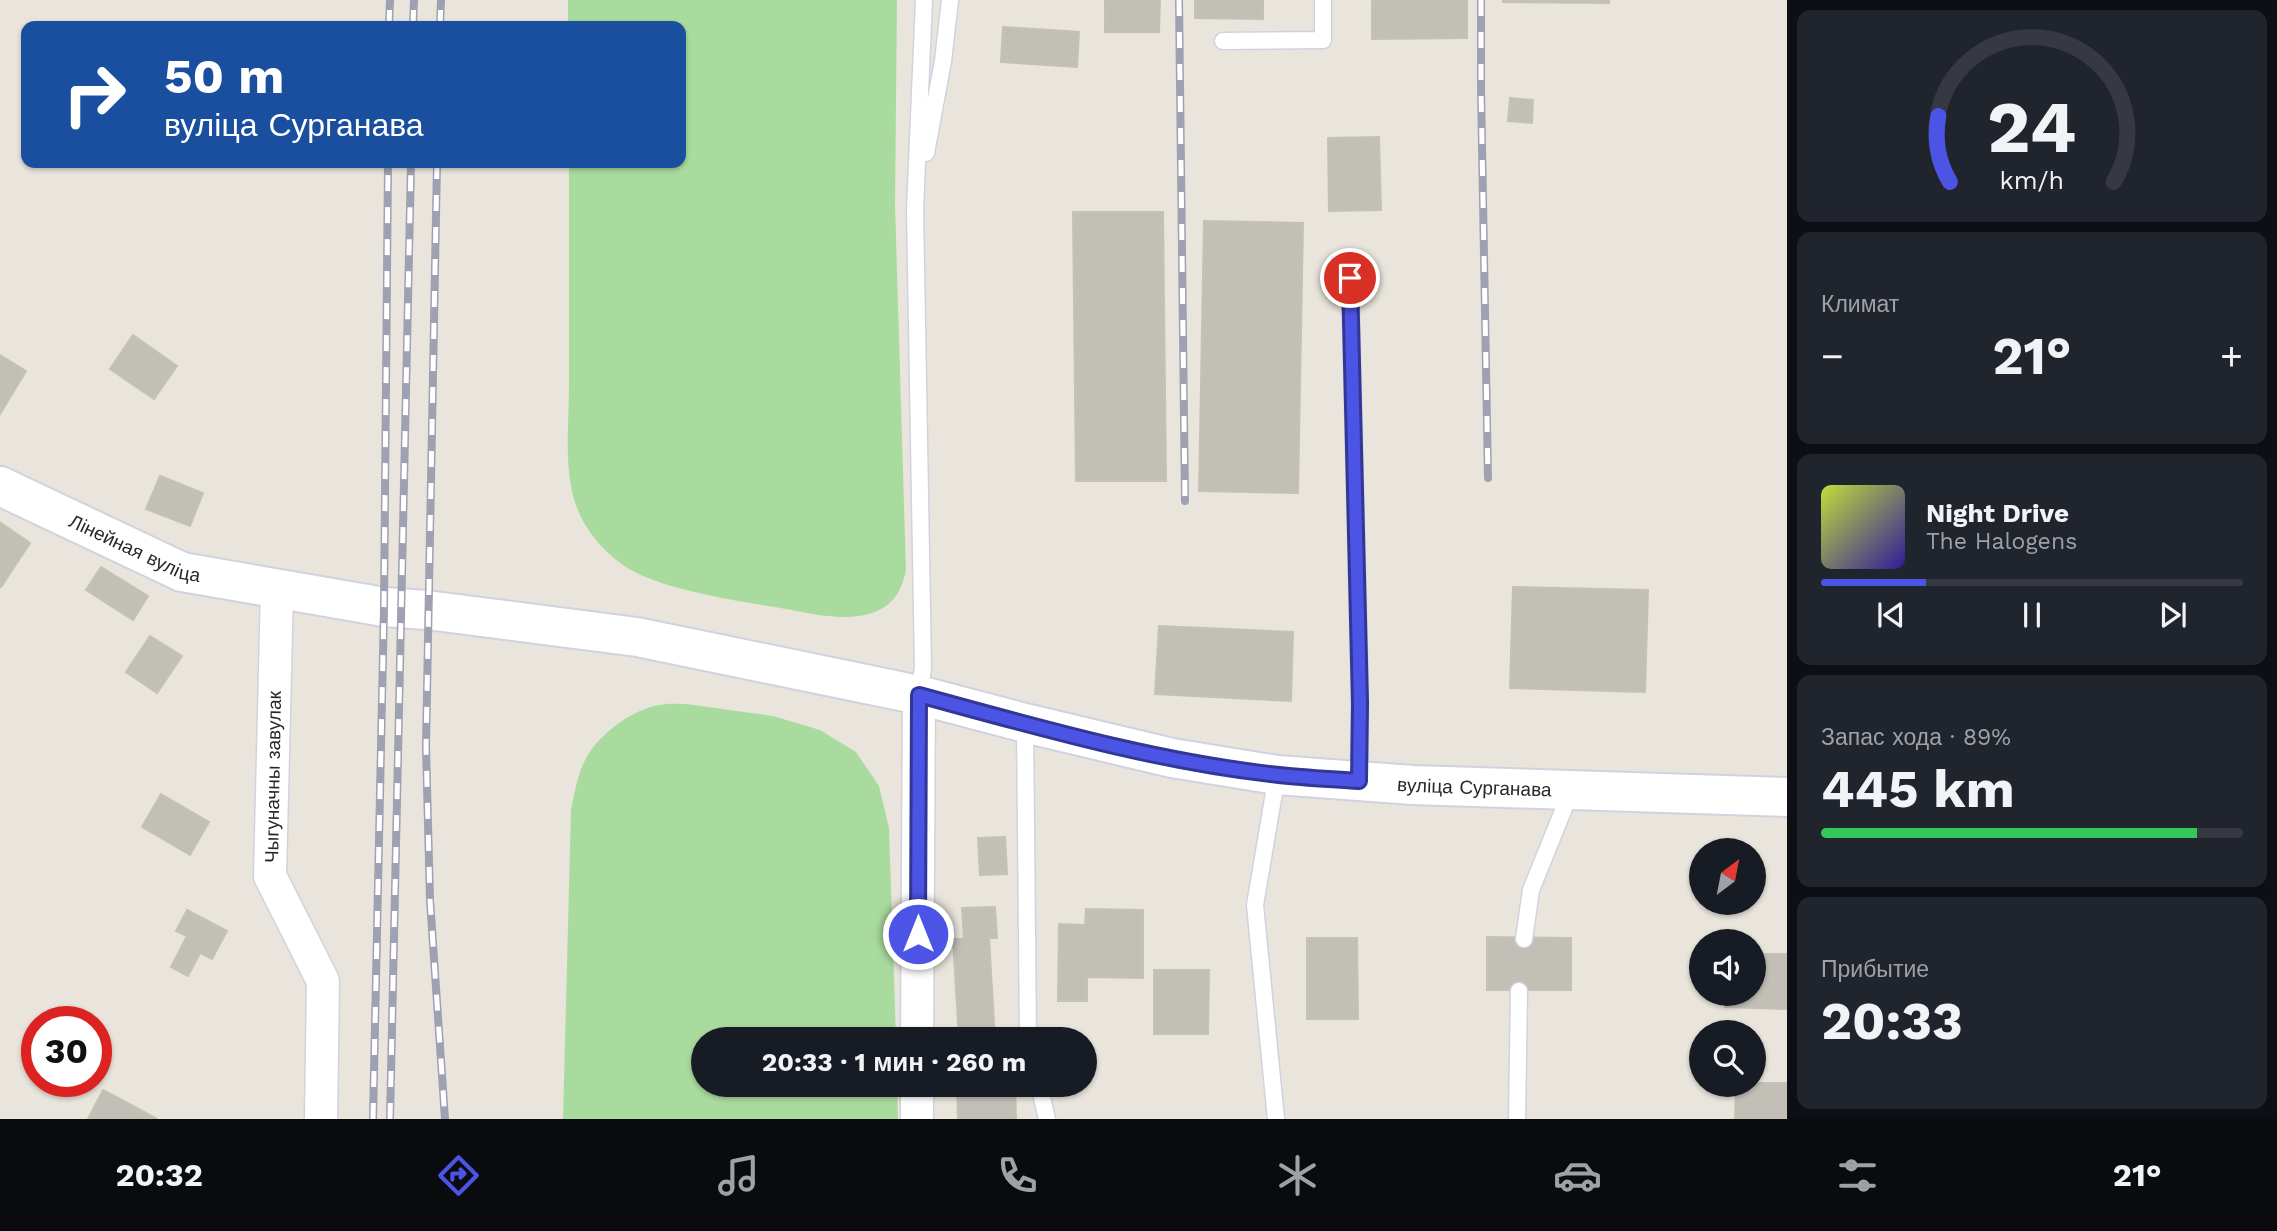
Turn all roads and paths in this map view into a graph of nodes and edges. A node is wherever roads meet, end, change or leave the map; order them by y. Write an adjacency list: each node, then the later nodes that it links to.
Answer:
1 (925, 0): 5 (lane)
2 (950, 0): 5 (lane)
3 (1323, 0): 4 (lane)
4 (1223, 41)
5 (915, 210): 9 (lane)
6 (1350, 278): 12 (lane)
7 (0, 486): 8 (street, Лінейная вуліца)
8 (277, 589): 9 (street, Лінейная вуліца); 21 (street, Чыгуначны завулак)
9 (919, 695): 10 (street, вуліца Сурганава); 17 (street)
10 (1025, 723): 11 (street, вуліца Сурганава); 18 (lane)
11 (1277, 775): 12 (street, вуліца Сурганава); 24 (lane)
12 (1359, 781): 13 (street, вуліца Сурганава)
13 (1571, 791): 14 (street, вуліца Сурганава); 15 (lane)
14 (1787, 797)
15 (1524, 939)
16 (1519, 991): 25 (lane)
17 (917, 1027)
18 (1028, 1027)
19 (917, 1097): 22 (street)
20 (1042, 1097): 23 (lane)
21 (321, 1119)
22 (917, 1119)
23 (1047, 1119)
24 (1276, 1119)
25 (1517, 1119)

